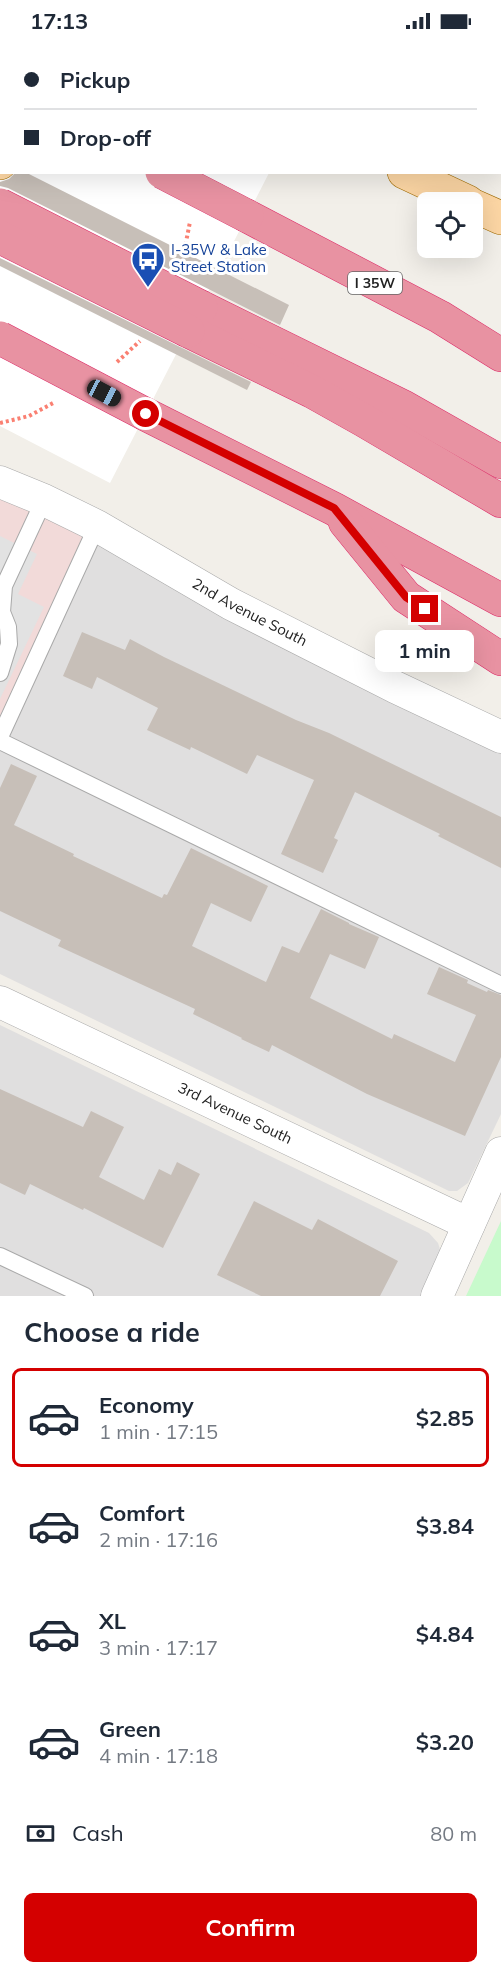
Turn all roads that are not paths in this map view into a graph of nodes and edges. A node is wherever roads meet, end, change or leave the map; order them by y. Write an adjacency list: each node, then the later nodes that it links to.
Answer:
1 (166, 174): 10 (highway, I 35W, bridge)
2 (408, 174): 3 (main road)
3 (447, 192)
4 (0, 205): 8 (highway, bridge)
5 (483, 210): 6 (main road)
6 (501, 218)
7 (0, 237): 8 (highway, bridge)
8 (195, 319): 11 (highway); 14 (highway)
9 (0, 338): 15 (highway, bridge)
10 (501, 355)
11 (501, 462)
12 (0, 482): 13 (street, 2nd Avenue South)
13 (44, 501): 16 (street, 2nd Avenue South); 17 (lane)
14 (501, 501)
15 (334, 508): 18 (highway); 19 (highway)
16 (97, 526): 21 (street, 2nd Avenue South); 22 (lane)
17 (2, 585): 20 (lane)
18 (501, 600)
19 (501, 659)
20 (0, 672)
21 (501, 737)
22 (0, 739): 23 (lane)
23 (501, 985)
24 (0, 1002): 26 (street, 3rd Avenue South)
25 (501, 1153): 26 (street)
26 (469, 1224): 29 (street)
27 (0, 1256): 28 (lane)
28 (85, 1296)
29 (437, 1296)

